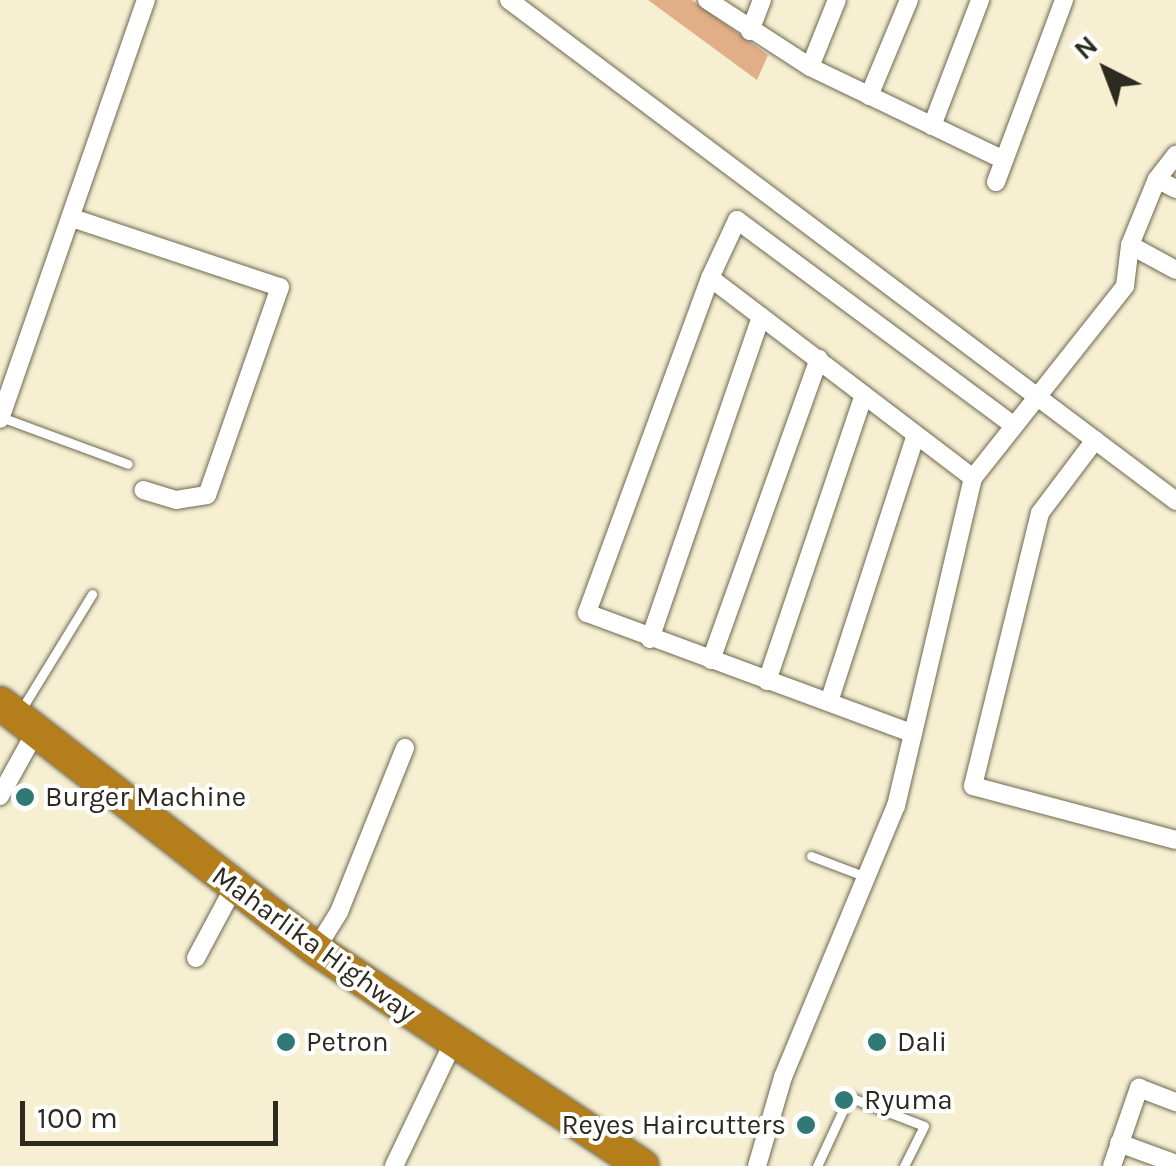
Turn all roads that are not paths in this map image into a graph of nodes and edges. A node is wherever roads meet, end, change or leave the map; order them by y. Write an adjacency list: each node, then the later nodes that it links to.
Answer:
1 (146, 0): 18 (street)
2 (509, 0): 26 (street)
3 (707, 0): 9 (street)
4 (762, 0): 9 (street)
5 (837, 0): 10 (street)
6 (909, 0): 11 (street)
7 (980, 0): 12 (street)
8 (1064, 0): 14 (street)
9 (750, 31): 10 (street)
10 (810, 67): 11 (street)
11 (869, 96): 12 (street)
12 (932, 126): 14 (street)
13 (1176, 155): 15 (street)
14 (1002, 158): 16 (street)
15 (1157, 180): 17 (street); 19 (street)
16 (996, 182)
17 (1176, 189)
18 (72, 218): 24 (street); 33 (street)
19 (1130, 245): 20 (street); 26 (street)
20 (1176, 270)
21 (710, 278): 22 (street); 28 (street); 36 (street)
22 (761, 316): 23 (street); 36 (street)
23 (818, 359): 25 (street); 37 (street)
24 (6, 383): 27 (street)
25 (864, 395): 29 (street); 38 (street)
26 (1038, 397): 28 (street); 30 (street)
27 (0, 418): 31 (lane)
28 (1013, 425): 32 (street)
29 (916, 435): 32 (street); 39 (street)
30 (1095, 440): 34 (street); 44 (street)
31 (128, 464)
32 (973, 478): 41 (street)
33 (144, 490)
34 (1176, 501)
35 (92, 594): 40 (lane)
36 (650, 639): 37 (street)
37 (710, 660): 38 (street)
38 (767, 681): 39 (street)
39 (829, 702): 41 (street)
40 (18, 717): 43 (street); 47 (highway, Maharlika Highway)
41 (912, 733): 46 (street)
42 (406, 748): 48 (street)
43 (0, 796)
44 (1176, 840)
45 (811, 856): 46 (lane)
46 (870, 878): 56 (street)
47 (234, 887): 48 (highway, Maharlika Highway); 49 (street)
48 (316, 949): 50 (highway, Maharlika Highway)
49 (196, 958)
50 (453, 1044): 54 (street); 55 (highway, Maharlika Highway)
51 (1176, 1102): 52 (street)
52 (1120, 1143): 53 (street); 59 (street)
53 (1176, 1164)
54 (394, 1166)
55 (644, 1166)
56 (757, 1166)
57 (817, 1166): 58 (lane)
58 (904, 1166)
59 (1112, 1166)

